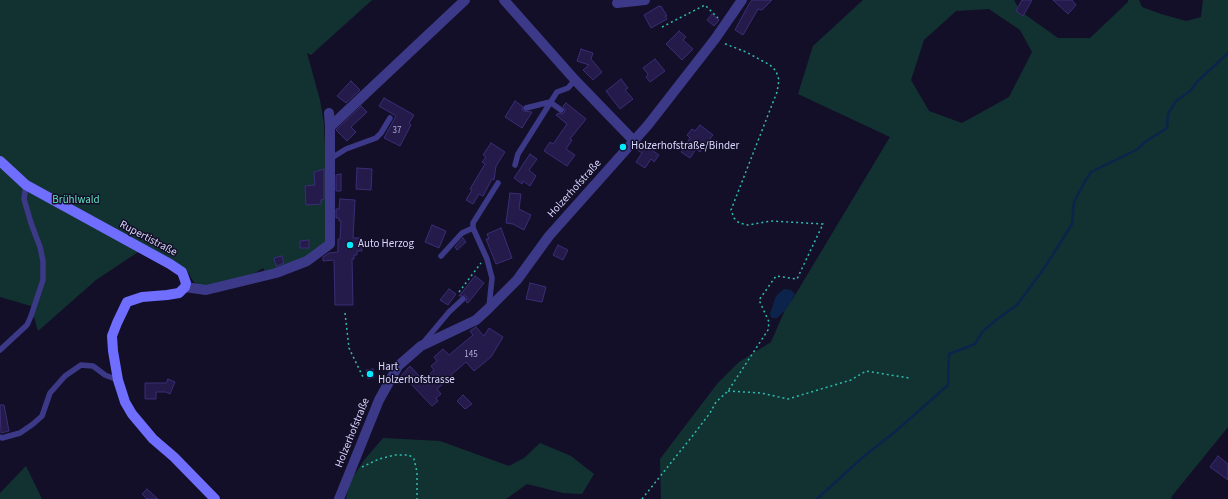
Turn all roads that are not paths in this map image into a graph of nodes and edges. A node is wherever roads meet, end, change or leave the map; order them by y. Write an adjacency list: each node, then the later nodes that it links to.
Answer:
1 (465, 0): 12 (street)
2 (504, 0): 6 (street)
3 (645, 0): 5 (street)
4 (742, 0): 13 (street, Holzerhofstraße)
5 (617, 3)
6 (575, 80): 7 (lane); 13 (street)
7 (550, 102): 8 (lane); 9 (lane); 16 (lane)
8 (526, 108)
9 (561, 110)
10 (329, 113): 12 (street)
11 (390, 118): 14 (lane)
12 (330, 127): 14 (street)
13 (634, 141): 23 (street, Holzerhofstraße)
14 (330, 159): 21 (street)
15 (0, 161): 18 (main road, Rupertistraße)
16 (515, 165)
17 (498, 183): 19 (lane)
18 (26, 185): 21 (main road, Rupertistraße); 25 (lane)
19 (473, 228): 20 (lane); 23 (lane)
20 (441, 256)
21 (185, 287): 26 (main road)
22 (460, 301): 24 (lane)
23 (488, 309): 24 (street, Holzerhofstraße)
24 (421, 346): 29 (street, Holzerhofstraße)
25 (0, 350)
26 (118, 380): 27 (lane); 28 (main road)
27 (0, 437)
28 (216, 499)
29 (339, 499)

